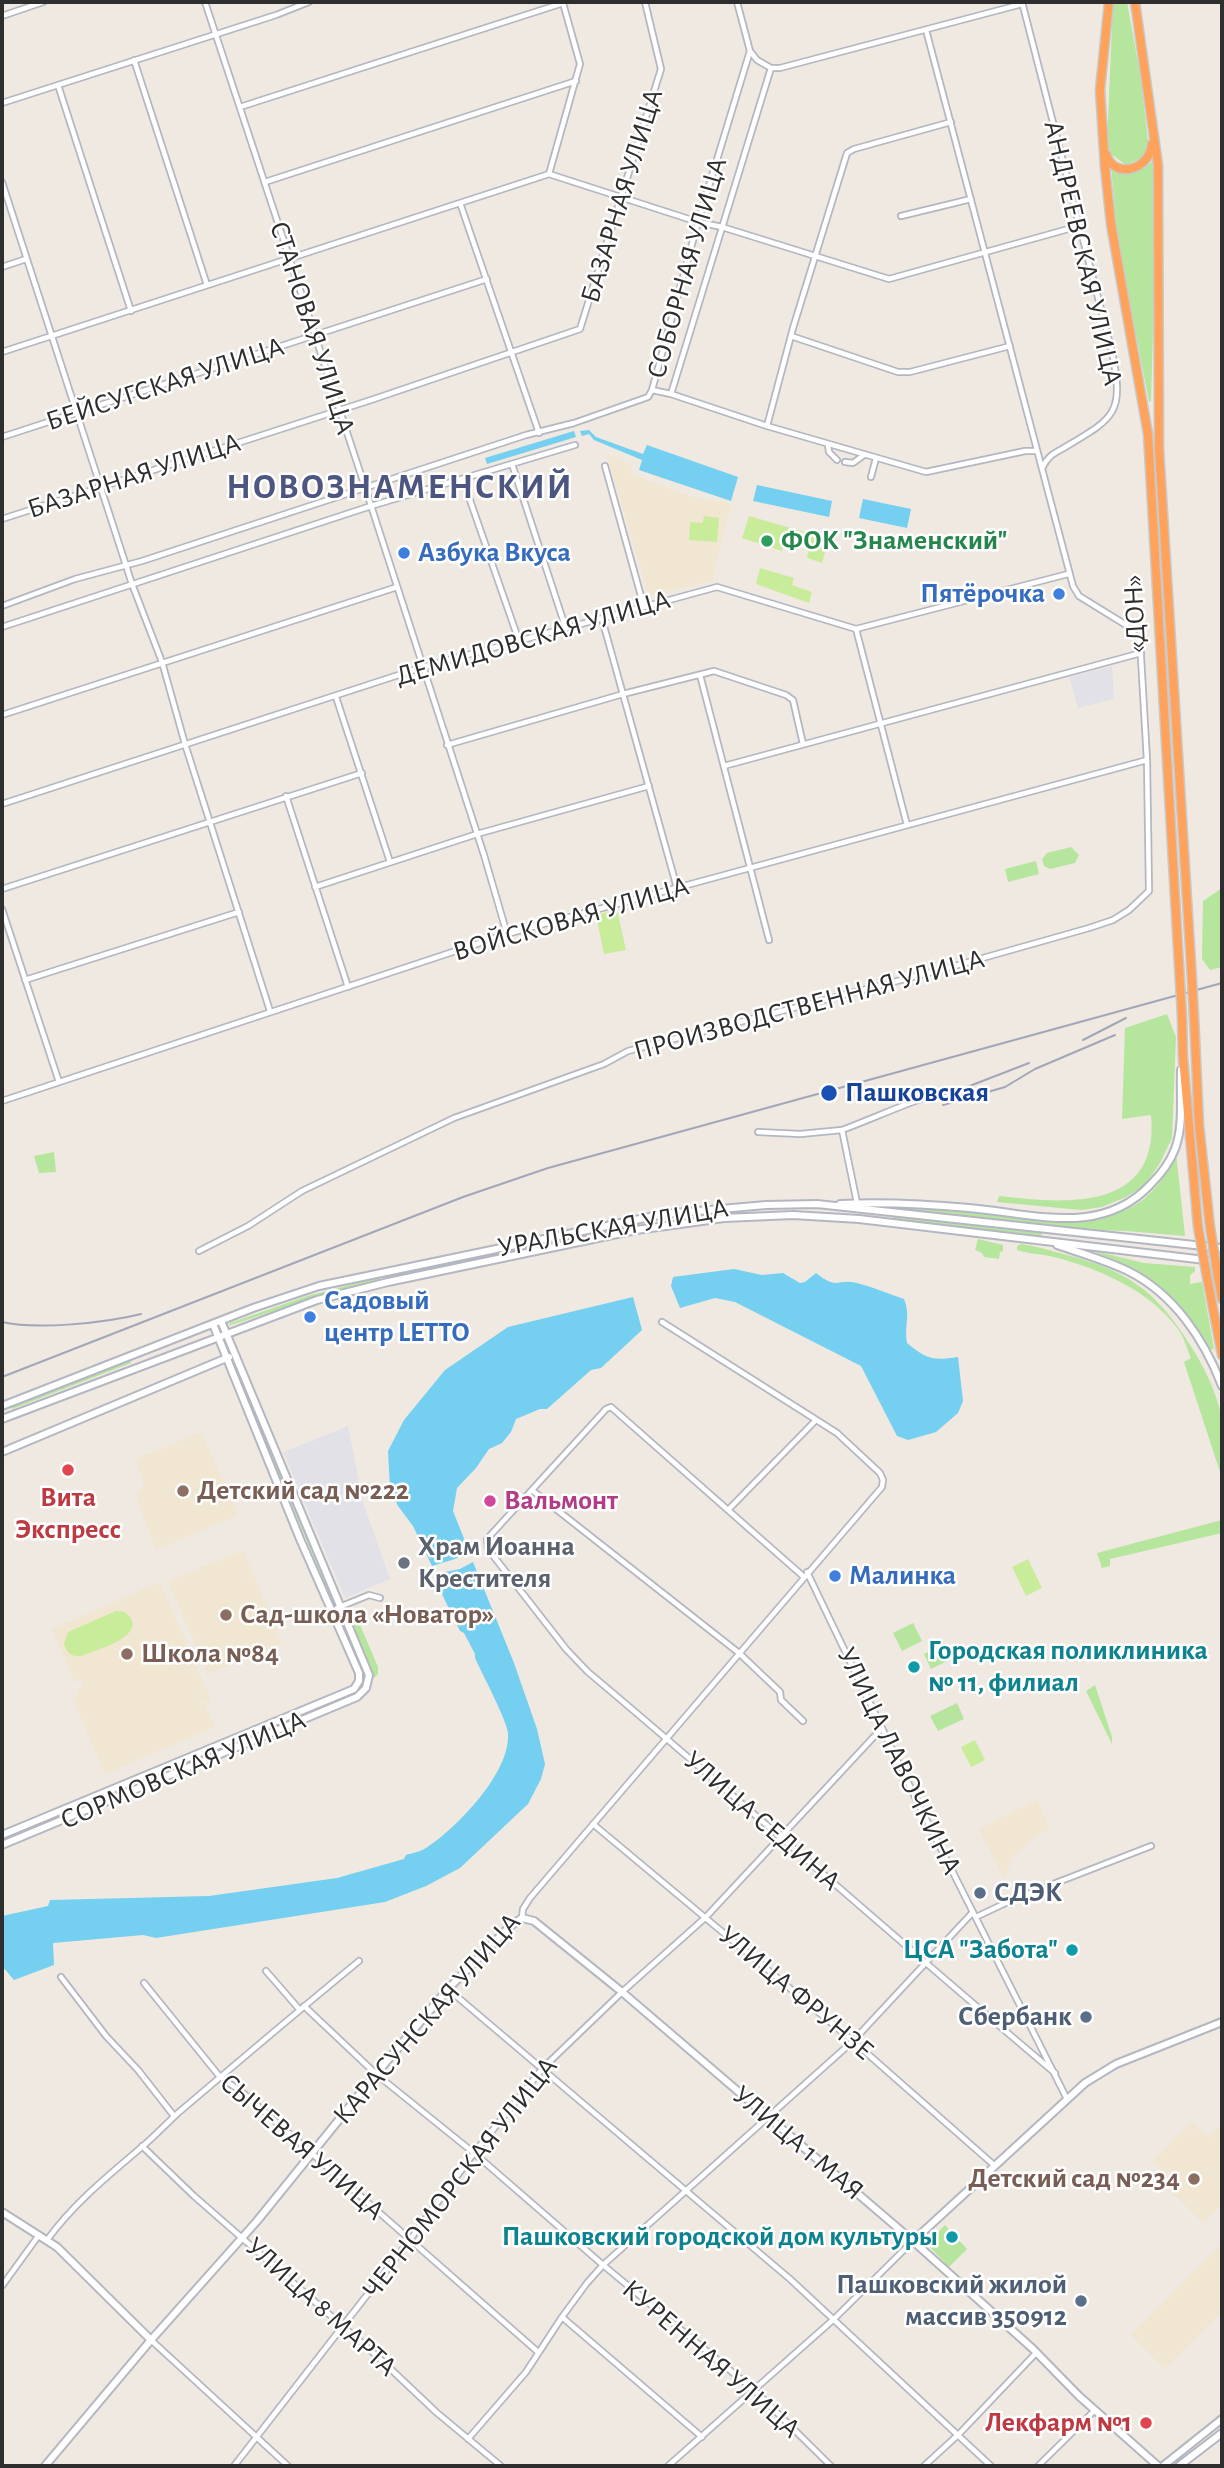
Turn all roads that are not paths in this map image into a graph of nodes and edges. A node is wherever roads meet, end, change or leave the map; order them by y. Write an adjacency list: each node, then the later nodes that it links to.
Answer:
1 (43, 2): 10 (street)
2 (205, 2): 12 (street, СТАНОВАЯ УЛИЦА)
3 (309, 2): 12 (street)
4 (563, 2): 17 (street); 20 (street)
5 (645, 2): 26 (street, БАЗАРНАЯ УЛИЦА)
6 (737, 2): 13 (street)
7 (1109, 2): 22 (highway, «ДОН»)
8 (1135, 2): 16 (highway, «ДОН»)
9 (1022, 3): 11 (street); 31 (street, АНДРЕЕВСКАЯ УЛИЦА)
10 (2, 16)
11 (926, 30): 15 (street); 21 (street)
12 (216, 33): 14 (street); 20 (street, СТАНОВАЯ УЛИЦА)
13 (750, 51): 15 (street); 30 (street, СОБОРНАЯ УЛИЦА)
14 (134, 60): 18 (street); 39 (street)
15 (771, 68): 32 (street, СОБОРНАЯ УЛИЦА)
16 (1146, 74): 22 (highway); 127 (highway, «ДОН», bridge)
17 (576, 81): 23 (street); 24 (street)
18 (58, 85): 19 (street); 40 (street)
19 (2, 103)
20 (240, 107): 24 (street, СТАНОВАЯ УЛИЦА)
21 (951, 122): 27 (street); 34 (street)
22 (1105, 147): 113 (highway, «ДОН», bridge)
23 (549, 174): 26 (street); 28 (street)
24 (265, 182): 36 (street, СТАНОВАЯ УЛИЦА)
25 (2, 184): 35 (street)
26 (622, 197): 30 (street); 46 (street, БАЗАРНАЯ УЛИЦА)
27 (971, 199): 29 (street); 33 (street)
28 (460, 203): 36 (street); 38 (street)
29 (901, 216)
30 (698, 222): 32 (street); 47 (street, СОБОРНАЯ УЛИЦА)
31 (1079, 226): 33 (street); 63 (street, АНДРЕЕВСКАЯ УЛИЦА)
32 (722, 227): 34 (street); 48 (street, СОБОРНАЯ УЛИЦА)
33 (985, 253): 34 (street); 44 (street)
34 (815, 255): 42 (street)
35 (26, 259): 37 (street); 43 (street)
36 (289, 259): 39 (street); 41 (street, СТАНОВАЯ УЛИЦА)
37 (2, 267)
38 (487, 279): 41 (street, БЕЙСУГСКАЯ УЛИЦА); 46 (street)
39 (207, 285): 40 (street)
40 (131, 311): 43 (street)
41 (314, 335): 49 (street, СТАНОВАЯ УЛИЦА); 50 (street, БЕЙСУГСКАЯ УЛИЦА)
42 (791, 336): 44 (street); 51 (street)
43 (52, 337): 45 (street); 50 (street)
44 (1010, 346): 56 (street)
45 (2, 352)
46 (512, 353): 49 (street, БАЗАРНАЯ УЛИЦА); 52 (street)
47 (652, 390): 48 (street); 52 (street, СОБОРНАЯ УЛИЦА)
48 (671, 394): 51 (street)
49 (339, 409): 66 (street, БАЗАРНАЯ УЛИЦА); 67 (street, СТАНОВАЯ УЛИЦА)
50 (77, 413): 53 (street, БЕЙСУГСКАЯ УЛИЦА); 66 (street)
51 (767, 426): 55 (street)
52 (539, 433): 67 (street, СОБОРНАЯ УЛИЦА)
53 (2, 437)
54 (575, 444): 61 (street)
55 (828, 445): 57 (street); 59 (street)
56 (1037, 451): 58 (street); 63 (street)
57 (864, 455): 58 (street); 60 (street)
58 (876, 458): 64 (street)
59 (837, 460)
60 (845, 462)
61 (512, 464): 65 (street); 78 (street)
62 (605, 466): 75 (street)
63 (1043, 471): 71 (street)
64 (871, 477)
65 (463, 480): 68 (street); 80 (street)
66 (102, 486): 69 (street, БАЗАРНАЯ УЛИЦА); 70 (street)
67 (365, 488): 68 (street, СТАНОВАЯ УЛИЦА); 70 (street, СОБОРНАЯ УЛИЦА)
68 (371, 506): 72 (street); 73 (street, СТАНОВАЯ УЛИЦА)
69 (2, 519)
70 (126, 566): 72 (street); 74 (street, СОБОРНАЯ УЛИЦА)
71 (1068, 574): 79 (street); 81 (street)
72 (132, 584): 77 (street); 82 (street)
73 (397, 587): 82 (street); 83 (street, СТАНОВАЯ УЛИЦА)
74 (2, 606)
75 (644, 607): 76 (street, ДЕМИДОВСКАЯ УЛИЦА); 79 (street, ДЕМИДОВСКАЯ УЛИЦА)
76 (602, 619): 78 (street, ДЕМИДОВСКАЯ УЛИЦА); 85 (street)
77 (2, 627)
78 (566, 629): 80 (street, ДЕМИДОВСКАЯ УЛИЦА)
79 (856, 629): 88 (street)
80 (519, 641): 83 (street, ДЕМИДОВСКАЯ УЛИЦА)
81 (1141, 653): 88 (street); 92 (street)
82 (162, 662): 87 (street); 89 (street)
83 (423, 667): 86 (street, ДЕМИДОВСКАЯ УЛИЦА); 91 (street, СТАНОВАЯ УЛИЦА)
84 (700, 675): 85 (street); 90 (street); 93 (street)
85 (623, 694): 91 (street); 95 (street)
86 (336, 697): 89 (street, ДЕМИДОВСКАЯ УЛИЦА); 94 (street)
87 (2, 715)
88 (880, 724): 90 (street); 99 (street)
89 (185, 744): 97 (street, ДЕМИДОВСКАЯ УЛИЦА); 98 (street)
90 (803, 744): 93 (street)
91 (447, 745): 100 (street, СТАНОВАЯ УЛИЦА)
92 (1147, 760): 99 (street, ВОЙСКОВАЯ УЛИЦА); 124 (street, ПРОИЗВОДСТВЕННАЯ УЛИЦА)
93 (724, 766): 102 (street)
94 (362, 773): 96 (street); 101 (street)
95 (649, 786): 100 (street); 104 (street)
96 (286, 796): 98 (street); 103 (street)
97 (2, 804)
98 (209, 821): 105 (street); 107 (street)
99 (907, 825): 102 (street, ВОЙСКОВАЯ УЛИЦА)
100 (477, 834): 101 (street); 108 (street, СТАНОВАЯ УЛИЦА)
101 (390, 862): 103 (street)
102 (751, 867): 104 (street, ВОЙСКОВАЯ УЛИЦА); 109 (street)
103 (315, 887): 111 (street)
104 (677, 888): 108 (street, ВОЙСКОВАЯ УЛИЦА)
105 (2, 889)
106 (2, 909): 110 (street)
107 (239, 912): 110 (street); 112 (street)
108 (507, 934): 111 (street, ВОЙСКОВАЯ УЛИЦА)
109 (769, 940)
110 (25, 980): 114 (street)
111 (348, 986): 112 (street, ВОЙСКОВАЯ УЛИЦА)
112 (270, 1011): 114 (street, ВОЙСКОВАЯ УЛИЦА)
113 (1183, 1057): 119 (main road); 135 (highway, «ДОН», bridge)
114 (59, 1082): 116 (street, ВОЙСКОВАЯ УЛИЦА)
115 (945, 1091): 117 (street)
116 (2, 1101)
117 (842, 1130): 118 (street); 119 (street)
118 (758, 1132)
119 (856, 1203): 120 (main road)
120 (817, 1205): 121 (main road, УРАЛЬСКАЯ УЛИЦА); 126 (main road, УРАЛЬСКАЯ УЛИЦА)
121 (1048, 1230): 122 (main road); 123 (main road, УРАЛЬСКАЯ УЛИЦА)
122 (1045, 1241): 125 (main road, УРАЛЬСКАЯ УЛИЦА); 128 (main road, УРАЛЬСКАЯ УЛИЦА); 138 (main road)
123 (1222, 1248)
124 (199, 1251)
125 (1222, 1262)
126 (380, 1272): 128 (street); 130 (main road, УРАЛЬСКАЯ УЛИЦА)
127 (1220, 1280): 129 (highway)
128 (383, 1283): 133 (main road, УРАЛЬСКАЯ УЛИЦА)
129 (1222, 1299)
130 (221, 1321): 132 (main road, УРАЛЬСКАЯ УЛИЦА); 133 (main road)
131 (662, 1322): 141 (street)
132 (213, 1324): 134 (main road); 139 (main road, УРАЛЬСКАЯ УЛИЦА)
133 (226, 1334): 134 (main road, УРАЛЬСКАЯ УЛИЦА); 137 (main road)
134 (218, 1336): 136 (main road); 140 (main road, УРАЛЬСКАЯ УЛИЦА)
135 (1222, 1355)
136 (225, 1358): 137 (main road); 142 (main road); 148 (main road)
137 (237, 1360): 147 (main road)
138 (1222, 1386)
139 (2, 1406)
140 (2, 1419)
141 (816, 1420): 144 (street); 145 (street, КАРАСУНСКАЯ УЛИЦА)
142 (2, 1452)
143 (533, 1491): 144 (street); 150 (street); 153 (street, УЛИЦА СЕДИНА)
144 (728, 1510): 145 (street)
145 (806, 1575): 150 (street, КАРАСУНСКАЯ УЛИЦА); 152 (street, УЛИЦА ЛАВОЧКИНА)
146 (380, 1598): 147 (street)
147 (339, 1603): 148 (street); 149 (street); 155 (main road, СОРМОВСКАЯ УЛИЦА)
148 (328, 1604): 149 (main road)
149 (332, 1615): 154 (main road, СОРМОВСКАЯ УЛИЦА)
150 (739, 1653): 151 (street); 153 (street, КАРАСУНСКАЯ УЛИЦА)
151 (803, 1721)
152 (882, 1728): 158 (street, ЧЕРНОМОРСКАЯ УЛИЦА); 161 (street, УЛИЦА ЛАВОЧКИНА)
153 (666, 1738): 156 (street, КАРАСУНСКАЯ УЛИЦА); 158 (street, УЛИЦА СЕДИНА)
154 (153, 1771): 155 (main road); 157 (main road, СОРМОВСКАЯ УЛИЦА)
155 (156, 1780): 159 (main road, СОРМОВСКАЯ УЛИЦА)
156 (593, 1824): 162 (street, УЛИЦА ФРУНЗЕ); 163 (street, КАРАСУНСКАЯ УЛИЦА)
157 (2, 1835)
158 (781, 1835): 162 (street, ЧЕРНОМОРСКАЯ УЛИЦА); 165 (street, УЛИЦА СЕДИНА)
159 (2, 1845)
160 (1151, 1846): 161 (street)
161 (975, 1915): 165 (street); 175 (street, УЛИЦА ЛАВОЧКИНА)
162 (706, 1917): 170 (street, ЧЕРНОМОРСКАЯ УЛИЦА); 173 (street, УЛИЦА ФРУНЗЕ)
163 (522, 1918): 169 (main road, КАРАСУНСКАЯ УЛИЦА); 170 (main road, УЛИЦА 1 МАЯ)
164 (359, 1961): 171 (street)
165 (924, 1963): 173 (street); 175 (street, УЛИЦА СЕДИНА)
166 (266, 1971): 171 (street, КУРЕННАЯ УЛИЦА)
167 (61, 1978): 179 (street)
168 (144, 1983): 177 (street, СЫЧЕВАЯ УЛИЦА)
169 (448, 1989): 174 (street); 176 (main road, КАРАСУНСКАЯ УЛИЦА)
170 (622, 1992): 174 (street, ЧЕРНОМОРСКАЯ УЛИЦА); 180 (main road, УЛИЦА 1 МАЯ)
171 (302, 2007): 176 (street, КУРЕННАЯ УЛИЦА); 177 (street)
172 (1222, 2022): 178 (main road)
173 (853, 2041): 180 (street); 184 (street, УЛИЦА ФРУНЗЕ)
174 (543, 2068): 182 (street, ЧЕРНОМОРСКАЯ УЛИЦА); 185 (street)
175 (1055, 2073): 178 (street, УЛИЦА ЛАВОЧКИНА)
176 (376, 2074): 182 (street, КУРЕННАЯ УЛИЦА); 183 (main road, КАРАСУНСКАЯ УЛИЦА)
177 (220, 2077): 179 (street); 183 (street, СЫЧЕВАЯ УЛИЦА)
178 (1067, 2099): 184 (main road)
179 (174, 2116): 181 (street)
180 (767, 2117): 185 (street); 191 (main road, УЛИЦА 1 МАЯ)
181 (142, 2146): 188 (street, УЛИЦА 8 МАРТА); 189 (street)
182 (474, 2153): 190 (street, ЧЕРНОМОРСКАЯ УЛИЦА); 192 (street, КУРЕННАЯ УЛИЦА)
183 (310, 2154): 188 (main road, КАРАСУНСКАЯ УЛИЦА); 190 (street, СЫЧЕВАЯ УЛИЦА)
184 (995, 2166): 191 (main road)
185 (687, 2191): 192 (street); 195 (street)
186 (2, 2212): 187 (main road)
187 (39, 2235): 189 (main road); 193 (street)
188 (243, 2236): 196 (street, УЛИЦА 8 МАРТА); 197 (main road, КАРАСУНСКАЯ УЛИЦА)
189 (47, 2240): 197 (main road)
190 (409, 2241): 196 (street, ЧЕРНОМОРСКАЯ УЛИЦА); 198 (street, СЫЧЕВАЯ УЛИЦА)
191 (914, 2241): 195 (street); 199 (main road, УЛИЦА 1 МАЯ)
192 (603, 2265): 194 (street); 200 (street, КУРЕННАЯ УЛИЦА)
193 (2, 2286)
194 (562, 2317): 198 (street); 206 (street)
195 (834, 2319): 200 (street); 204 (street)
196 (342, 2327): 205 (street, ЧЕРНОМОРСКАЯ УЛИЦА); 207 (street, УЛИЦА 8 МАРТА)
197 (151, 2340): 205 (street); 208 (main road, КАРАСУНСКАЯ УЛИЦА)
198 (538, 2352): 207 (street)
199 (1036, 2353): 201 (main road, УЛИЦА 1 МАЯ); 204 (street)
200 (755, 2391): 206 (street); 213 (street, КУРЕННАЯ УЛИЦА)
201 (1095, 2410): 216 (street); 217 (main road, УЛИЦА 1 МАЯ)
202 (1222, 2418): 218 (main road)
203 (1222, 2433): 219 (main road)
204 (959, 2434): 214 (street); 215 (street)
205 (256, 2437): 209 (street, ЧЕРНОМОРСКАЯ УЛИЦА); 210 (street)
206 (702, 2437): 212 (street)
207 (468, 2439): 211 (street, УЛИЦА 8 МАРТА)
208 (45, 2466)
209 (234, 2466)
210 (288, 2466)
211 (501, 2466)
212 (668, 2466)
213 (831, 2466)
214 (924, 2466)
215 (991, 2466)
216 (1038, 2466)
217 (1158, 2466)
218 (1163, 2466)
219 (1179, 2466)

